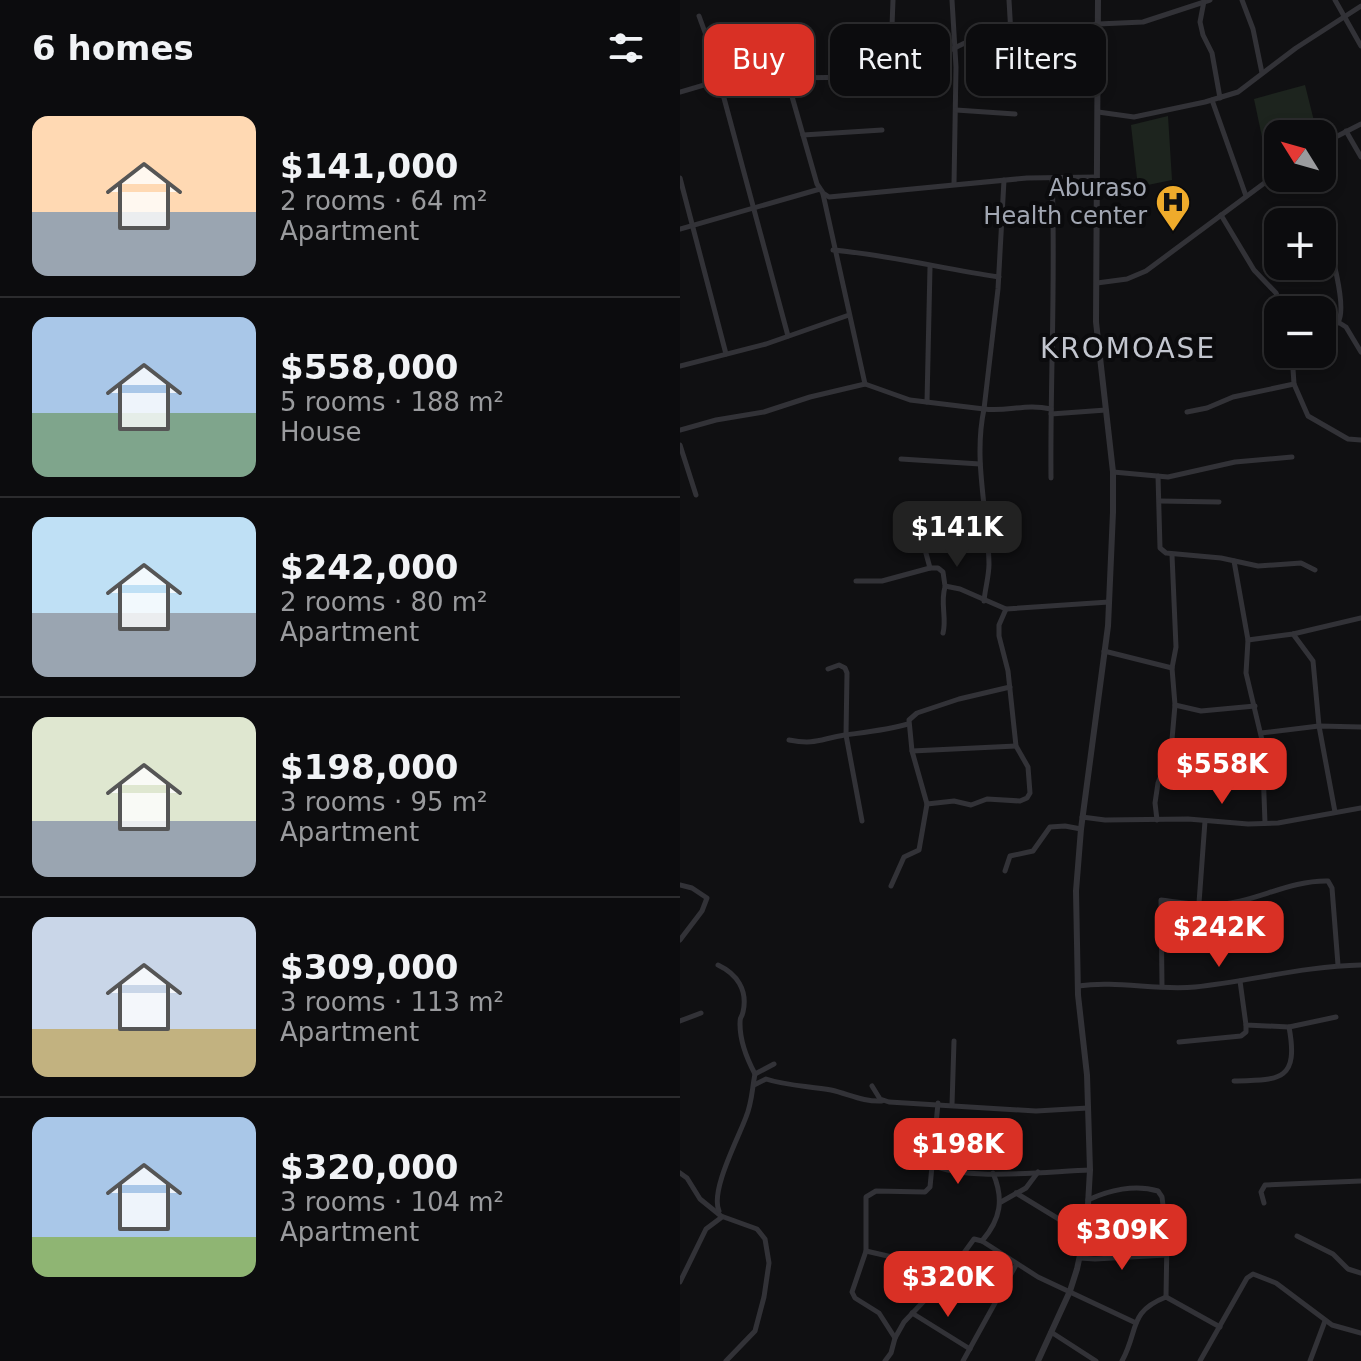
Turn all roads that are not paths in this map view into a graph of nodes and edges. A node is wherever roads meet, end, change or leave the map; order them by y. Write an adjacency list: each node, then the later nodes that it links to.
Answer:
1 (893, 0): 15 (street)
2 (952, 0): 15 (street)
3 (1009, 0): 11 (street)
4 (1098, 0): 12 (street)
5 (1242, 0): 17 (street)
6 (1335, 0): 10 (street)
7 (1206, 1): 12 (street); 23 (street)
8 (1361, 6): 10 (street)
9 (699, 16): 13 (street)
10 (1344, 17): 16 (street); 17 (street)
11 (1010, 24)
12 (1098, 24)
13 (704, 30)
14 (966, 42): 15 (street)
15 (956, 46): 25 (street)
16 (1361, 46)
17 (1262, 74): 23 (street)
18 (704, 86): 19 (street)
19 (680, 92)
20 (722, 96): 42 (street)
21 (793, 96): 31 (street)
22 (1098, 96): 26 (street)
23 (1220, 98): 24 (street)
24 (1212, 100): 26 (street); 41 (street)
25 (956, 110): 27 (street); 39 (street)
26 (1098, 112): 34 (street)
27 (1015, 114)
28 (1361, 124): 30 (street)
29 (882, 130): 31 (street)
30 (1346, 131): 32 (street); 33 (street)
31 (803, 135): 40 (street)
32 (1336, 136)
33 (1361, 157)
34 (1097, 177): 36 (street); 50 (street)
35 (680, 178): 44 (street)
36 (1052, 178): 37 (street); 65 (street)
37 (1004, 180): 39 (street); 48 (street)
38 (1264, 183): 41 (street)
39 (954, 184): 40 (street)
40 (821, 191): 42 (street); 46 (street)
41 (1246, 196): 43 (street)
42 (753, 207): 44 (street); 55 (street)
43 (1221, 215): 50 (street); 51 (street)
44 (693, 225): 45 (street); 57 (street)
45 (680, 229)
46 (833, 250): 47 (street); 52 (street)
47 (930, 267): 48 (street); 62 (street)
48 (999, 277): 63 (street)
49 (1336, 280): 53 (street)
50 (1097, 283): 64 (street)
51 (1277, 296)
52 (849, 315): 55 (street); 60 (street)
53 (1338, 322): 54 (street); 56 (street)
54 (1336, 324)
55 (788, 336): 57 (street)
56 (1361, 352)
57 (726, 354): 58 (street)
58 (680, 366)
59 (1293, 368): 61 (street)
60 (865, 384): 62 (street); 67 (street)
61 (1294, 384): 66 (street); 68 (street)
62 (927, 402): 63 (street)
63 (984, 409): 65 (street); 72 (street)
64 (1107, 410): 65 (street); 73 (street)
65 (1051, 412): 75 (street)
66 (1187, 412)
67 (680, 430)
68 (1361, 440)
69 (680, 445): 76 (street)
70 (1292, 457): 74 (street)
71 (901, 459): 72 (street)
72 (980, 464): 86 (street)
73 (1113, 472): 74 (street); 87 (street)
74 (1158, 476): 77 (street)
75 (1051, 478)
76 (696, 495)
77 (1160, 501): 78 (street); 80 (street)
78 (1219, 502)
79 (926, 504): 82 (street)
80 (1172, 555): 81 (street); 94 (street)
81 (1234, 561): 83 (street); 92 (street)
82 (930, 568): 84 (street); 85 (street)
83 (1315, 570)
84 (856, 581)
85 (945, 586): 86 (street); 90 (street)
86 (984, 601): 88 (street)
87 (1109, 602): 88 (street); 93 (street)
88 (1006, 609): 96 (street)
89 (1361, 618): 91 (street)
90 (943, 633)
91 (1293, 634): 92 (street); 100 (street)
92 (1248, 640): 98 (street)
93 (1104, 651): 94 (street); 110 (street)
94 (1172, 668): 97 (street)
95 (828, 669): 103 (street)
96 (1010, 687): 99 (street); 105 (street)
97 (1175, 705): 98 (street); 111 (street)
98 (1255, 706): 102 (street)
99 (908, 724): 103 (street); 106 (street)
100 (1319, 726): 101 (street); 102 (street); 109 (street)
101 (1361, 727)
102 (1261, 733): 114 (street)
103 (846, 735): 104 (street); 113 (street)
104 (789, 740)
105 (1016, 746): 106 (street); 107 (street)
106 (912, 751): 107 (street)
107 (927, 804): 118 (street)
108 (1361, 808): 109 (street)
109 (1335, 812): 114 (street)
110 (1082, 817): 111 (street); 115 (street)
111 (1157, 820): 112 (street)
112 (1205, 820): 114 (street); 119 (street)
113 (862, 821)
114 (1265, 823)
115 (1081, 829): 116 (street); 125 (street)
116 (1005, 871)
117 (680, 885): 120 (street)
118 (891, 886)
119 (1199, 903): 122 (street); 126 (street)
120 (680, 940)
121 (718, 965): 135 (street)
122 (1338, 965): 123 (street); 124 (street)
123 (1361, 965)
124 (1240, 981): 126 (street); 130 (street)
125 (1078, 986): 126 (street); 142 (street)
126 (1162, 986)
127 (701, 1013): 129 (street)
128 (1336, 1017): 131 (street)
129 (680, 1021)
130 (1246, 1025): 131 (street); 133 (street)
131 (1289, 1027): 136 (street)
132 (954, 1041): 141 (street)
133 (1179, 1042)
134 (774, 1064): 135 (street)
135 (755, 1074): 137 (street)
136 (1234, 1081)
137 (754, 1085): 139 (street); 153 (street)
138 (872, 1086): 139 (street)
139 (883, 1101): 140 (street)
140 (938, 1103): 141 (street); 143 (street)
141 (952, 1105): 142 (street)
142 (1088, 1108): 144 (street)
143 (931, 1164): 147 (street); 157 (street)
144 (1090, 1170): 145 (street); 150 (street)
145 (1038, 1172): 147 (street); 149 (street)
146 (680, 1173): 153 (street)
147 (993, 1173): 151 (street)
148 (1361, 1181): 152 (street)
149 (1016, 1193): 151 (street); 154 (street)
150 (1088, 1200): 154 (street); 158 (street)
151 (1001, 1202): 156 (street)
152 (1264, 1203)
153 (722, 1216): 163 (street); 175 (street)
154 (1085, 1235): 159 (street)
155 (1297, 1236): 162 (street)
156 (982, 1241): 160 (street); 161 (street)
157 (866, 1251): 160 (street); 172 (street)
158 (1166, 1255): 159 (street); 165 (street)
159 (1080, 1258): 164 (street)
160 (956, 1264): 166 (street)
161 (1016, 1265): 164 (street); 173 (street)
162 (1361, 1273)
163 (680, 1282)
164 (1070, 1291): 168 (street); 170 (street)
165 (1166, 1297): 168 (street); 169 (street)
166 (912, 1313): 172 (street); 173 (street)
167 (1325, 1321): 169 (street); 171 (street); 181 (street)
168 (1136, 1323): 179 (street)
169 (1220, 1327): 180 (street)
170 (1051, 1332): 177 (street); 178 (street)
171 (1361, 1333)
172 (895, 1338): 174 (street)
173 (970, 1349): 176 (street)
174 (887, 1360)
175 (726, 1361)
176 (963, 1361)
177 (1038, 1361)
178 (1096, 1361)
179 (1122, 1361)
180 (1200, 1361)
181 (1310, 1361)

